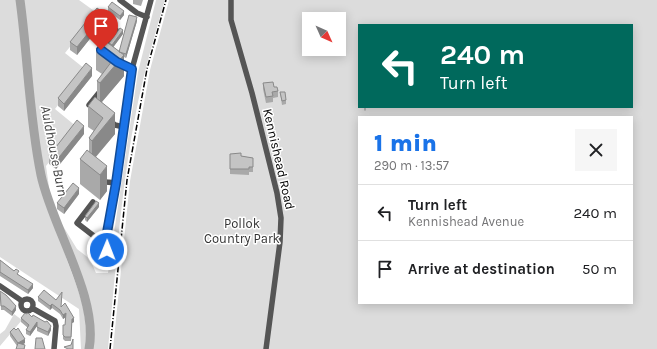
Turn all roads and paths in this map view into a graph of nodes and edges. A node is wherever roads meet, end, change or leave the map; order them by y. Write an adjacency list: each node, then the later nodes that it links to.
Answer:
1 (120, 0): 4 (street)
2 (151, 0): 4 (street)
3 (230, 0): 20 (street, Kennishead Road)
4 (147, 17): 8 (street)
5 (116, 30): 6 (street)
6 (105, 53)
7 (111, 57): 8 (street)
8 (132, 69): 10 (street)
9 (105, 84): 10 (street)
10 (124, 127): 12 (street)
11 (94, 172): 12 (street)
12 (116, 183): 14 (street)
13 (93, 202): 15 (street)
14 (106, 238): 15 (street); 15 (street)
15 (99, 240)
16 (0, 286): 17 (street)
17 (22, 301): 18 (street); 18 (street)
18 (32, 308): 19 (street)
19 (54, 349)
20 (266, 349)

